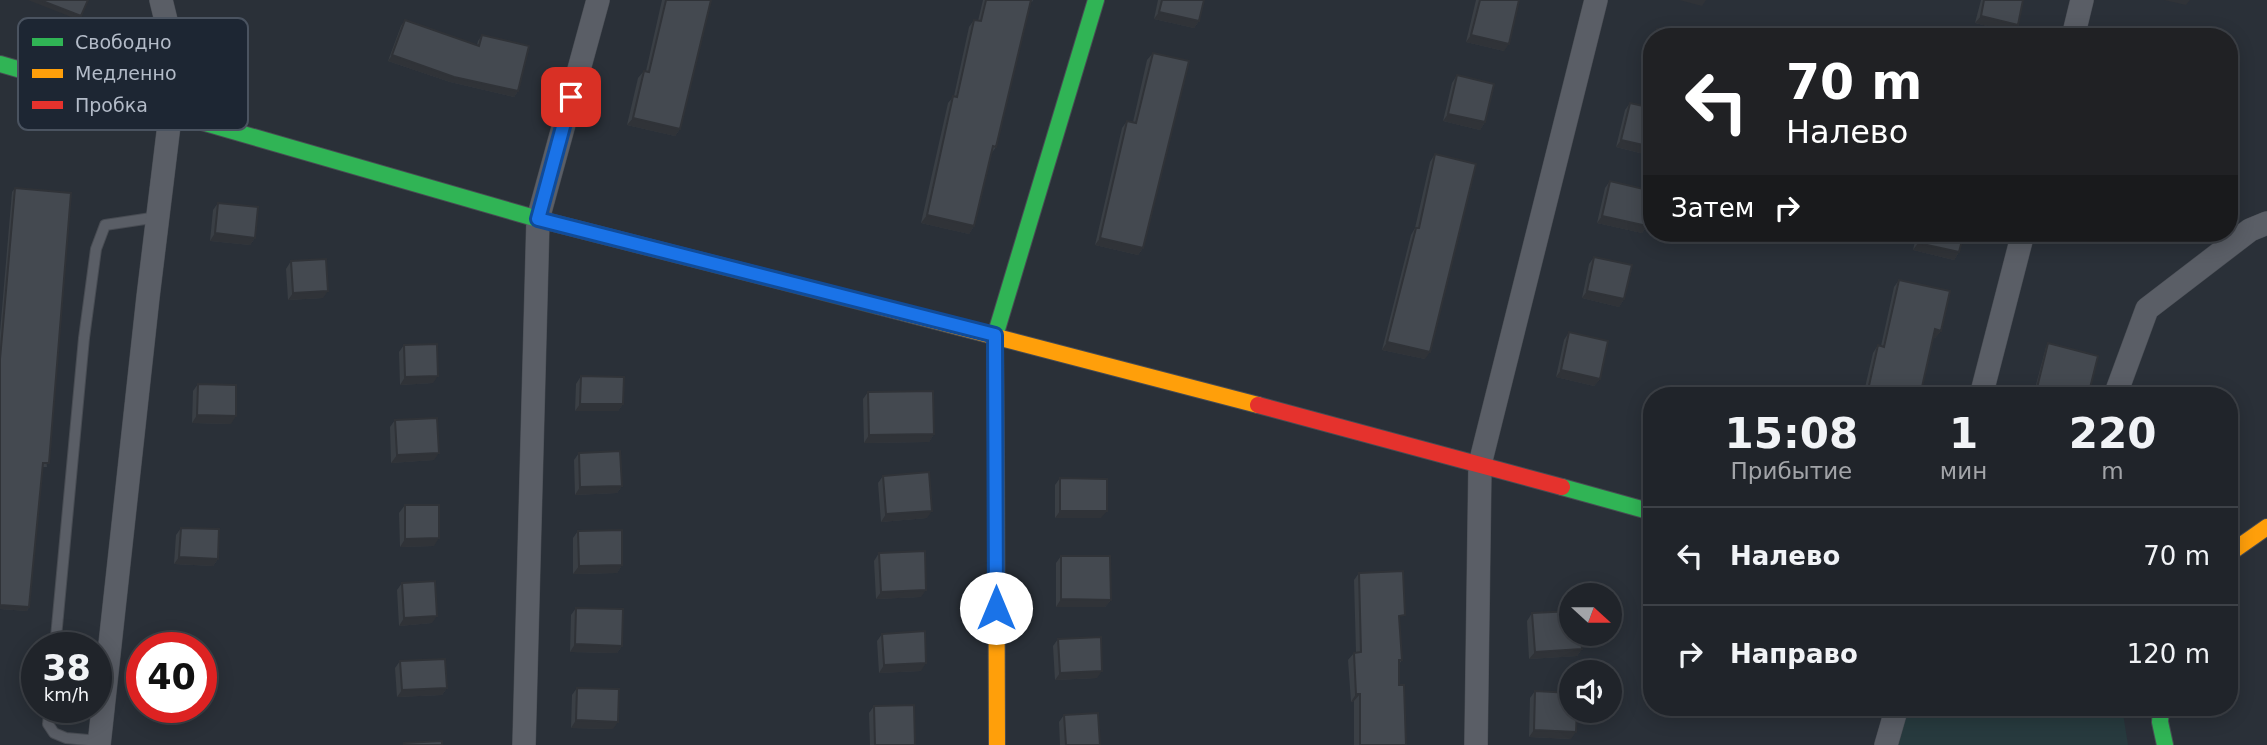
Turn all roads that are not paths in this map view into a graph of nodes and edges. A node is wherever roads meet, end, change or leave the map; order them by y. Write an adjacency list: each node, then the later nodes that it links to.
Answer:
1 (161, 0): 6 (street)
2 (598, 0): 13 (street)
3 (1096, 0): 18 (street)
4 (1596, 0): 21 (street)
5 (2082, 0): 7 (street)
6 (165, 18)
7 (2075, 28)
8 (0, 64): 9 (street)
9 (18, 69)
10 (168, 130): 12 (street)
11 (223, 130): 13 (street)
12 (158, 217): 25 (lane); 29 (street)
13 (538, 219): 18 (street); 30 (street)
14 (2267, 223): 15 (street)
15 (2238, 239)
16 (2021, 242): 19 (street)
17 (2234, 242): 20 (street)
18 (995, 335): 21 (street); 31 (street)
19 (1984, 387)
20 (2118, 387)
21 (1479, 464): 22 (street); 32 (street)
22 (1643, 510)
23 (2267, 527): 24 (street)
24 (2238, 547)
25 (56, 632)
26 (1894, 716): 33 (street)
27 (2160, 716): 34 (street)
28 (48, 723): 29 (lane)
29 (99, 743)
30 (524, 745)
31 (997, 745)
32 (1476, 745)
33 (1886, 745)
34 (2165, 745)

